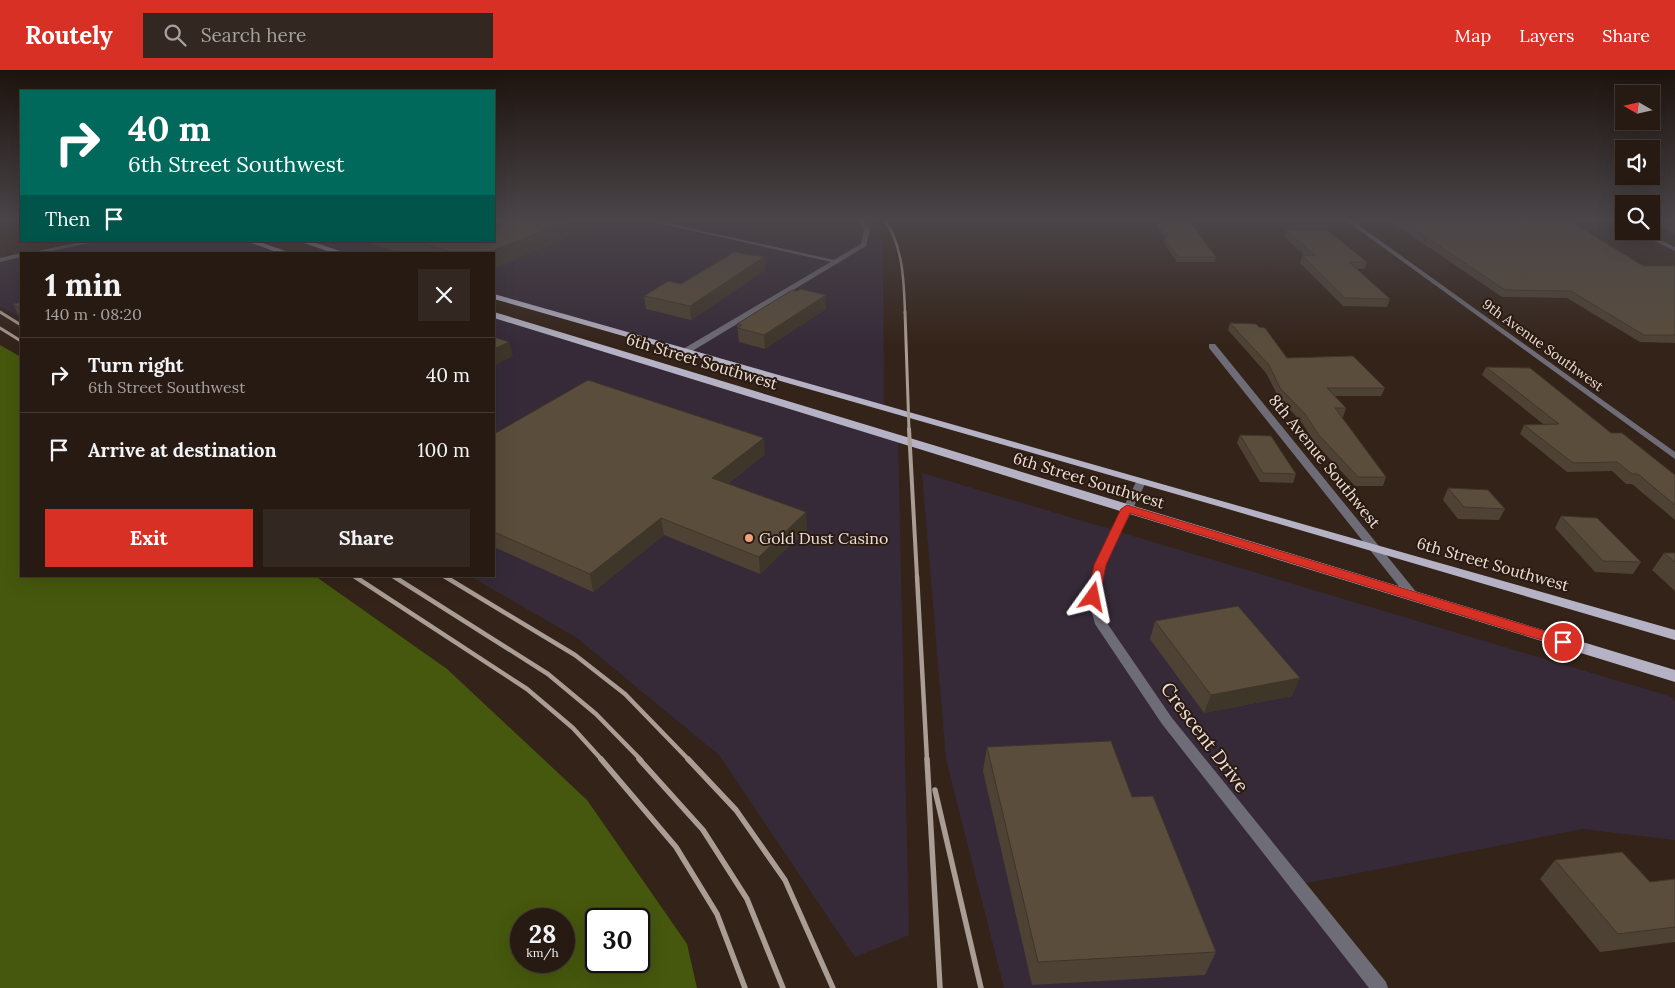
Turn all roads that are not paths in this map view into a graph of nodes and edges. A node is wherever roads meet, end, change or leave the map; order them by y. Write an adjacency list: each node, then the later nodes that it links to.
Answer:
1 (835, 262): 6 (street)
2 (1406, 262): 7 (street, 9th Avenue Southwest)
3 (495, 296): 6 (main road, 6th Street Southwest)
4 (495, 316): 9 (main road, 6th Street Southwest)
5 (1212, 346): 10 (street, 8th Avenue Southwest)
6 (686, 351): 8 (main road, 6th Street Southwest)
7 (1675, 456)
8 (1141, 482): 9 (street, Crescent Drive); 10 (main road, 6th Street Southwest)
9 (1127, 509): 11 (main road, 6th Street Southwest); 14 (street, Crescent Drive)
10 (1376, 547): 11 (street, 8th Avenue Southwest); 12 (main road, 6th Street Southwest)
11 (1413, 596): 13 (main road, 6th Street Southwest)
12 (1675, 635)
13 (1675, 676)
14 (1380, 988)

